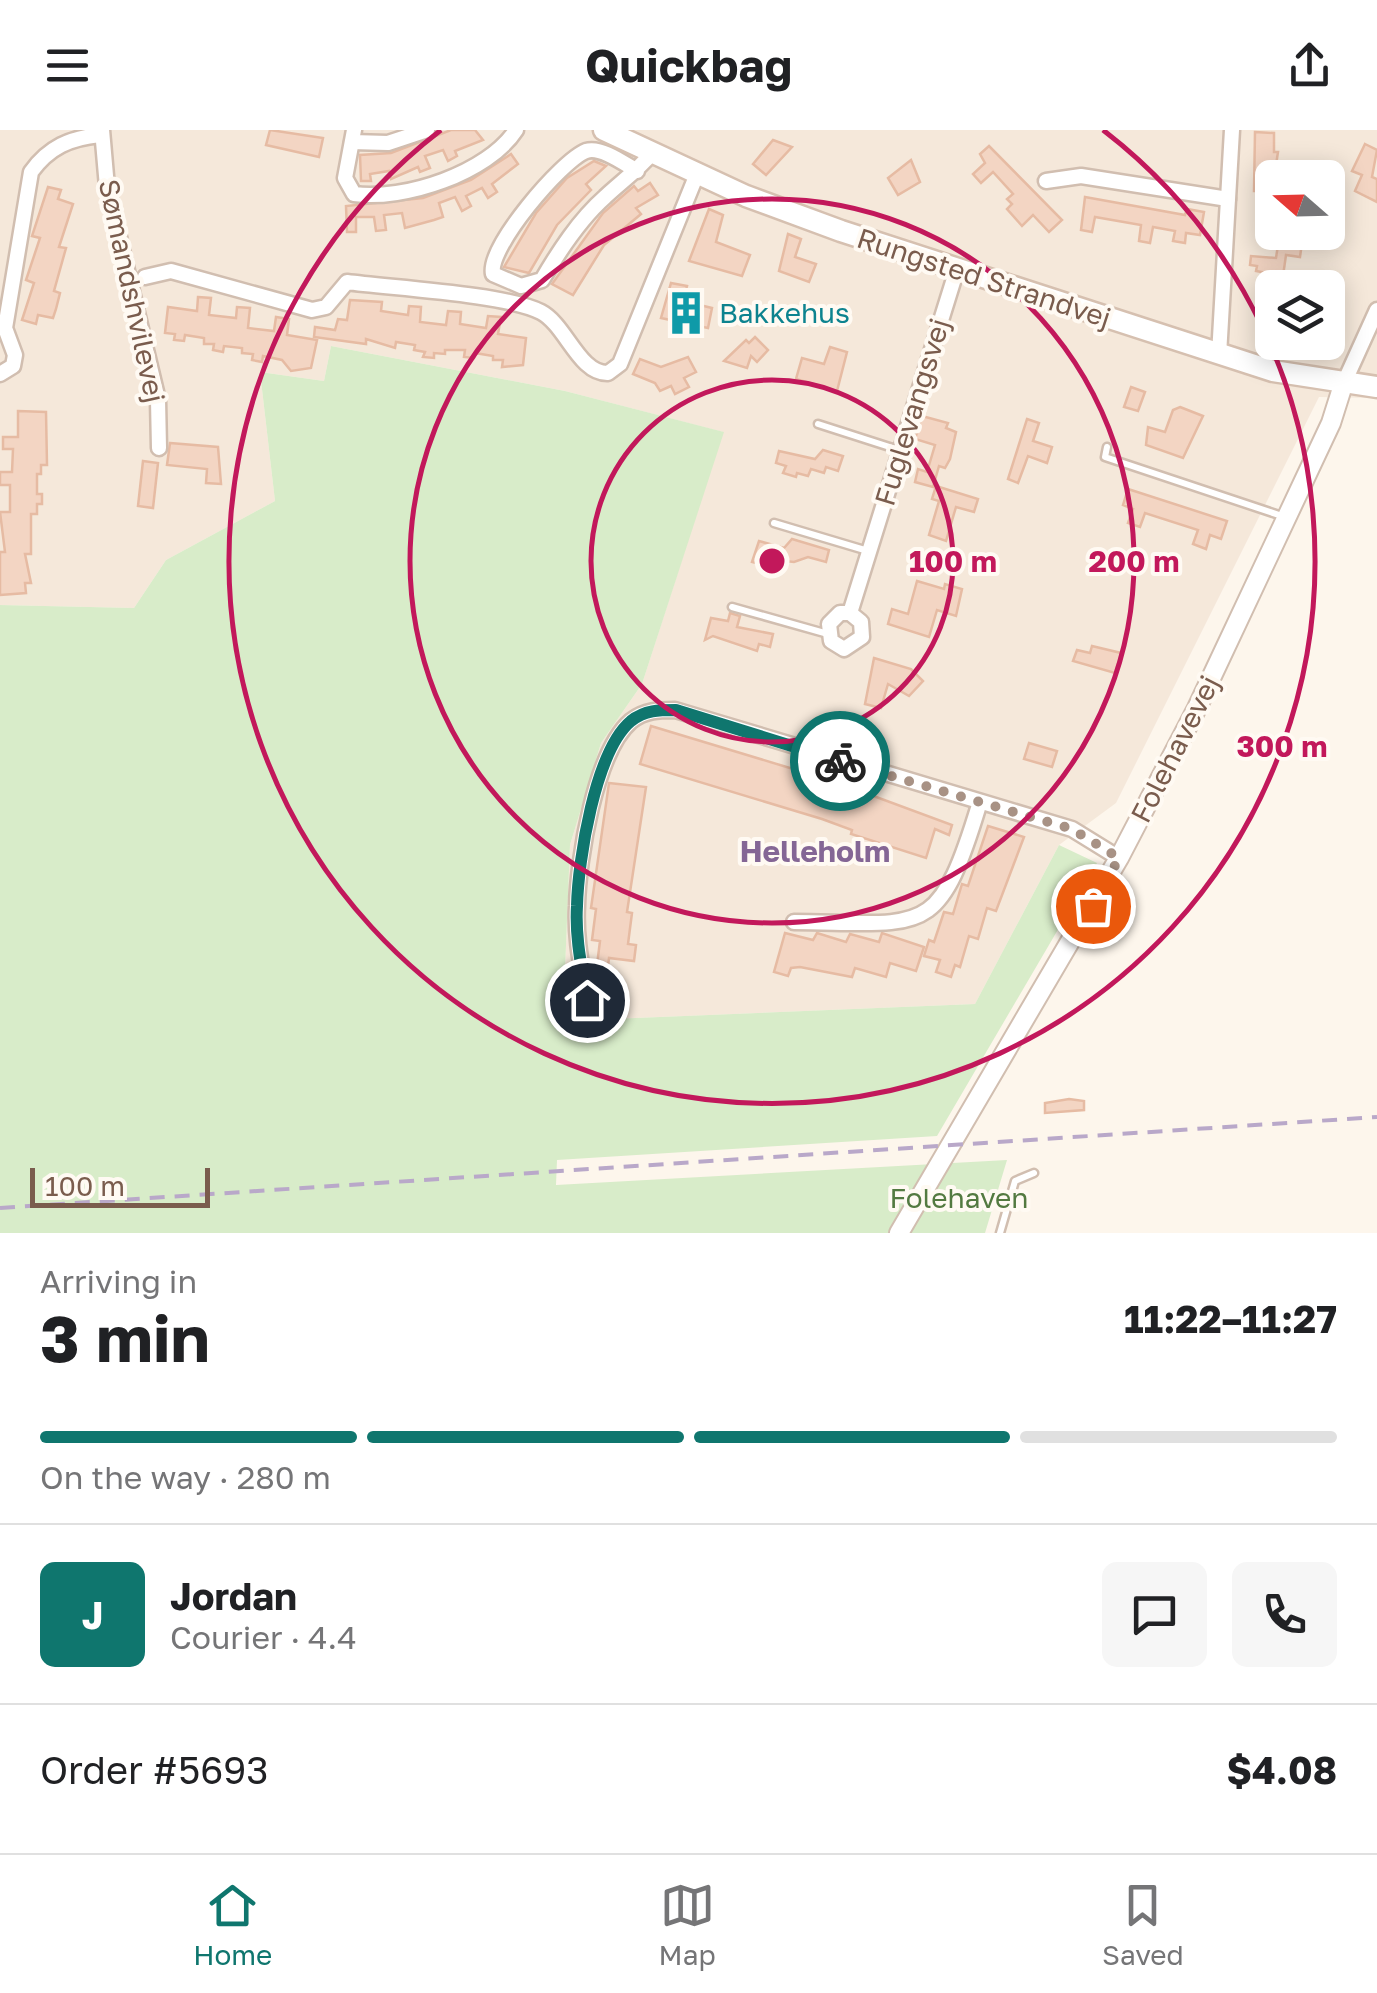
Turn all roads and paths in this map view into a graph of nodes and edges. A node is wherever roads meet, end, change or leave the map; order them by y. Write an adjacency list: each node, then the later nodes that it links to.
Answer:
1 (427, 130): 6 (street)
2 (516, 130): 6 (street)
3 (604, 130): 7 (main road, Rungsted Strandvej)
4 (1232, 130): 11 (street)
5 (101, 132): 16 (street, Sømandshvilevej); 21 (street, Sømandshvilevej)
6 (353, 136)
7 (652, 153): 8 (street); 9 (main road, Rungsted Strandvej)
8 (638, 171): 8 (street)
9 (697, 174): 12 (main road, Rungsted Strandvej); 13 (street)
10 (1046, 181): 11 (street)
11 (1228, 199): 15 (street)
12 (957, 269): 15 (main road, Rungsted Strandvej); 22 (street, Fuglevangsvej)
13 (145, 278)
14 (1377, 310): 17 (street)
15 (1219, 355): 17 (main road, Rungsted Strandvej)
16 (0, 374)
17 (1343, 385): 18 (main road, Rungsted Strandvej); 23 (street, Folehavevej)
18 (1377, 387)
19 (818, 424): 22 (lane)
20 (1107, 447): 23 (lane)
21 (160, 448)
22 (900, 450): 25 (street, Fuglevangsvej)
23 (1286, 518): 30 (street, Folehavevej)
24 (774, 523): 25 (lane)
25 (869, 551): 27 (street, Fuglevangsvej)
26 (732, 607): 28 (lane)
27 (850, 613): 28 (street, Fuglevangsvej); 28 (street, Fuglevangsvej)
28 (828, 634)
29 (979, 805): 30 (street); 31 (street); 32 (street)
30 (1119, 858): 34 (street, Folehavevej)
31 (794, 922)
32 (587, 1000)
33 (1034, 1173): 35 (lane)
34 (899, 1233)
35 (1000, 1233)

